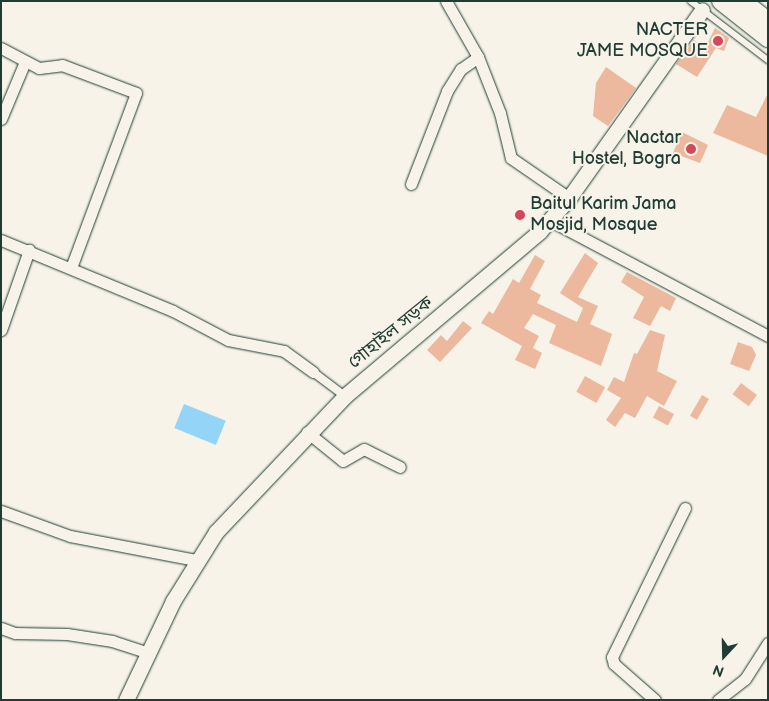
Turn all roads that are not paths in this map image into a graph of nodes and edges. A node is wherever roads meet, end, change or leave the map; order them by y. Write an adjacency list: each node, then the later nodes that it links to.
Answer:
1 (446, 1): 10 (street)
2 (721, 1): 8 (highway)
3 (742, 1): 7 (highway)
4 (755, 1): 6 (lane)
5 (696, 5): 11 (lane); 15 (main road, গোহাইল সড়ক)
6 (768, 10)
7 (768, 21)
8 (768, 38)
9 (1, 48): 12 (street)
10 (478, 57): 14 (street); 15 (street)
11 (768, 60)
12 (24, 64): 13 (street); 19 (street)
13 (1, 119)
14 (411, 184)
15 (569, 198): 16 (main road, গোহাইল সড়ক)
16 (549, 220): 21 (street); 23 (main road, গোহাইল সড়ক)
17 (1, 240): 18 (street)
18 (29, 250): 19 (street); 20 (street)
19 (71, 268): 22 (street)
20 (1, 330)
21 (768, 336)
22 (313, 372): 23 (street)
23 (345, 396): 24 (main road, গোহাইল সড়ক)
24 (307, 432): 25 (street); 28 (main road, গোহাইল সড়ক)
25 (400, 467)
26 (685, 508): 33 (street)
27 (1, 511): 28 (street)
28 (196, 560): 31 (main road, গোহাইল সড়ক)
29 (1, 628): 31 (street)
30 (768, 643): 34 (street)
31 (150, 653): 32 (main road, গোহাইল সড়ক)
32 (126, 700)
33 (655, 700)
34 (718, 700)

